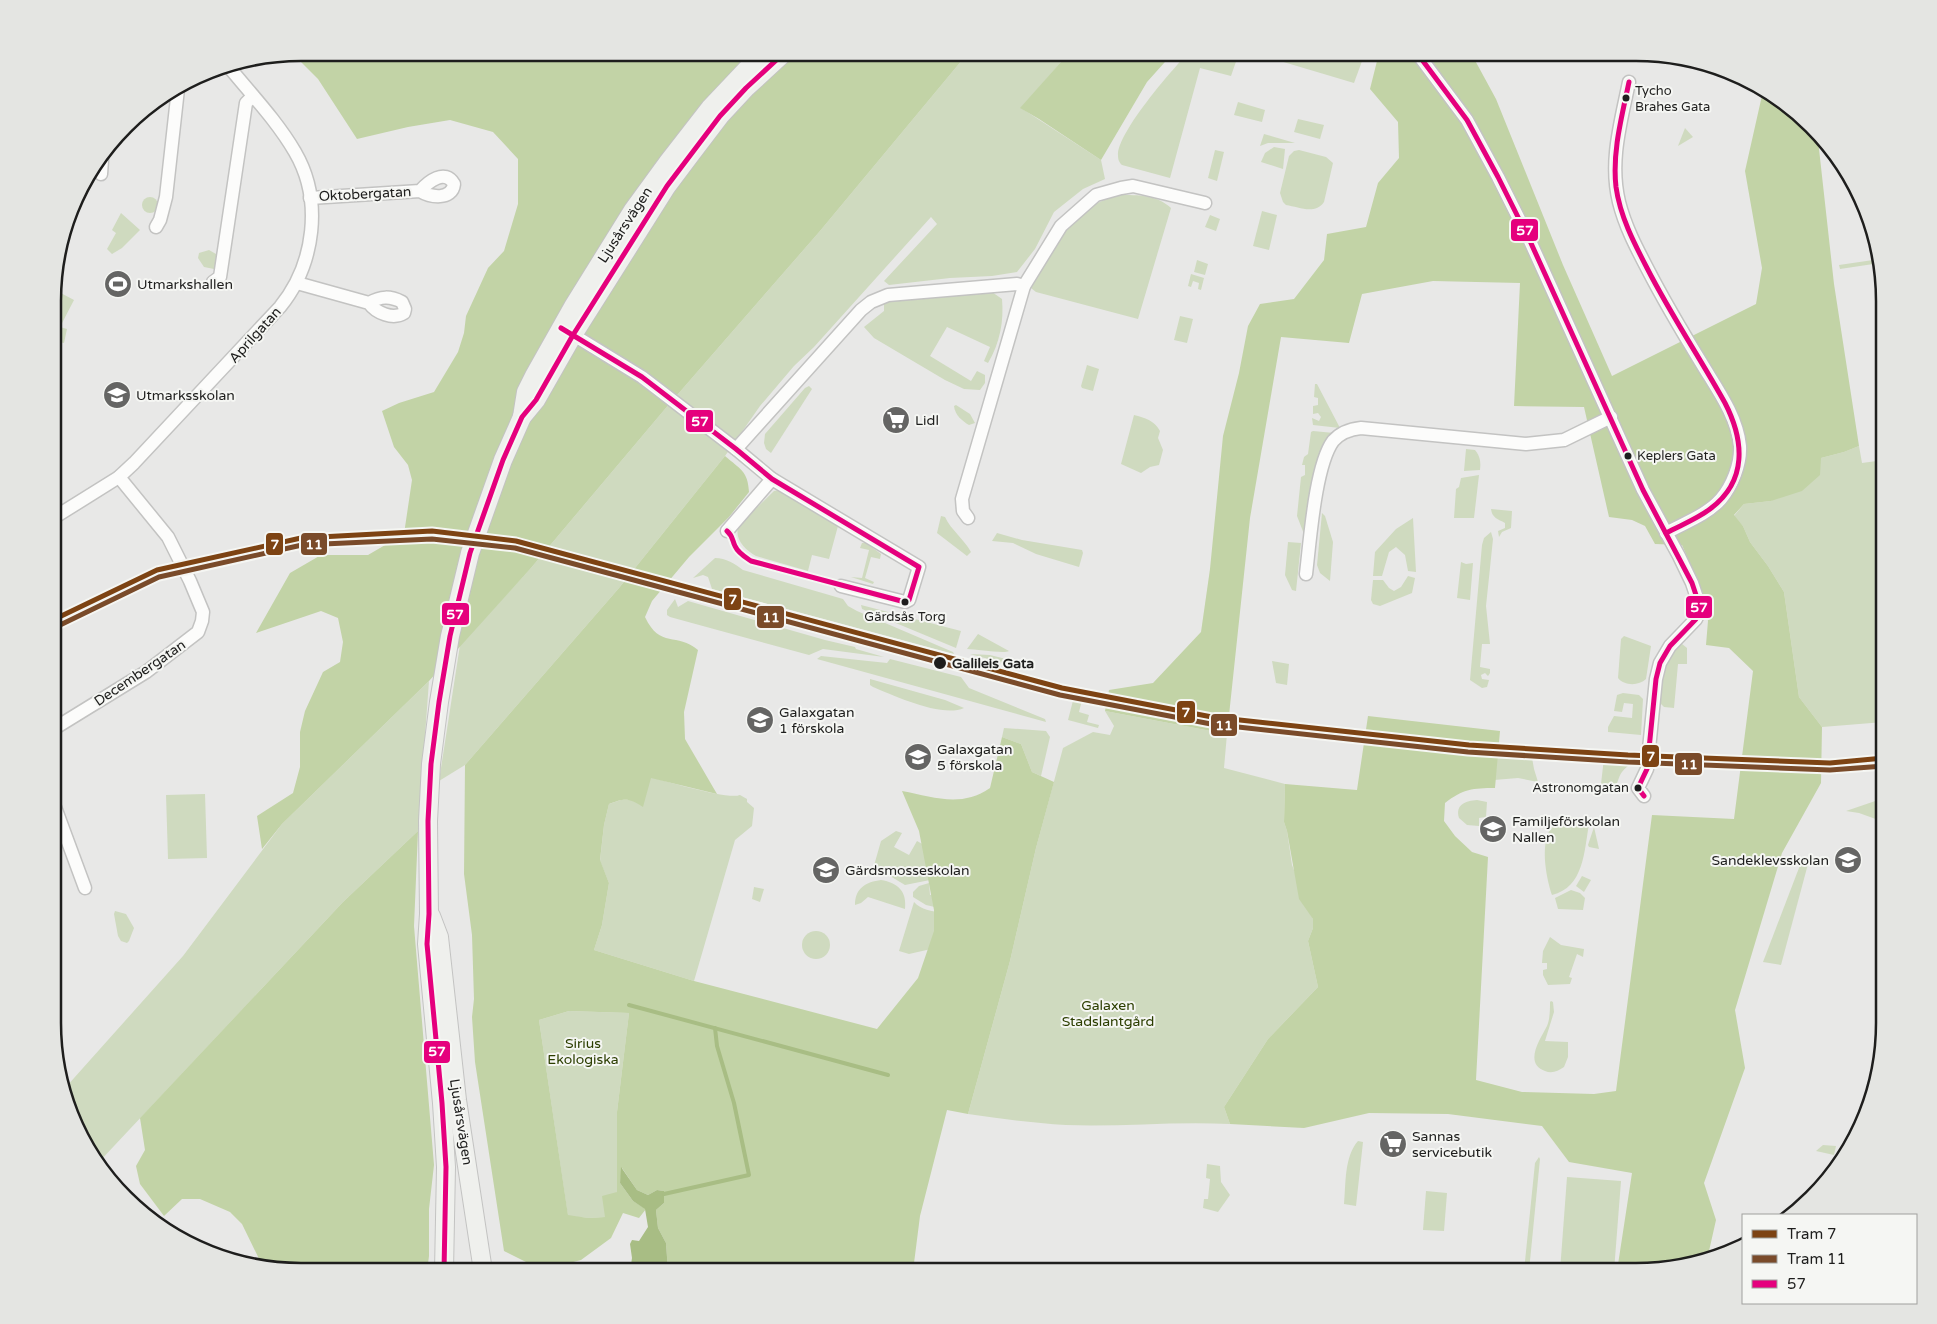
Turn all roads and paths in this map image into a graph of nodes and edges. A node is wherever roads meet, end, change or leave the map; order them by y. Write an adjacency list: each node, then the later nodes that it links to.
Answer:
1 (754, 61): 18 (main road, Ljusårsvägen)
2 (775, 61): 18 (main road, Ljusårsvägen)
3 (1423, 61): 19 (street)
4 (232, 71): 7 (street, Aprilgatan)
5 (1629, 82): 26 (street)
6 (177, 96): 13 (street)
7 (253, 96): 11 (street, Aprilgatan); 14 (street)
8 (101, 169): 9 (street)
9 (101, 174)
10 (420, 191): 11 (street, Oktobergatan)
11 (310, 198): 15 (street, Aprilgatan)
12 (1205, 203): 16 (street)
13 (156, 227)
14 (213, 282)
15 (297, 283): 17 (street); 21 (street, Aprilgatan)
16 (1024, 286): 20 (street); 24 (street)
17 (369, 303)
18 (567, 331): 20 (street); 33 (main road, Ljusårsvägen)
19 (1611, 417): 26 (street); 27 (street)
20 (736, 449): 22 (street)
21 (119, 477): 23 (street, Aprilgatan); 29 (street, Decembergatan)
22 (772, 479): 25 (street); 28 (street)
23 (61, 514)
24 (968, 518)
25 (727, 531)
26 (1666, 533): 30 (street)
27 (1306, 574)
28 (841, 586)
29 (61, 724)
30 (1644, 796)
31 (61, 823): 32 (street)
32 (85, 888)
33 (429, 914): 34 (main road, Ljusårsvägen); 35 (main road, Ljusårsvägen)
34 (444, 1263)
35 (482, 1263)

